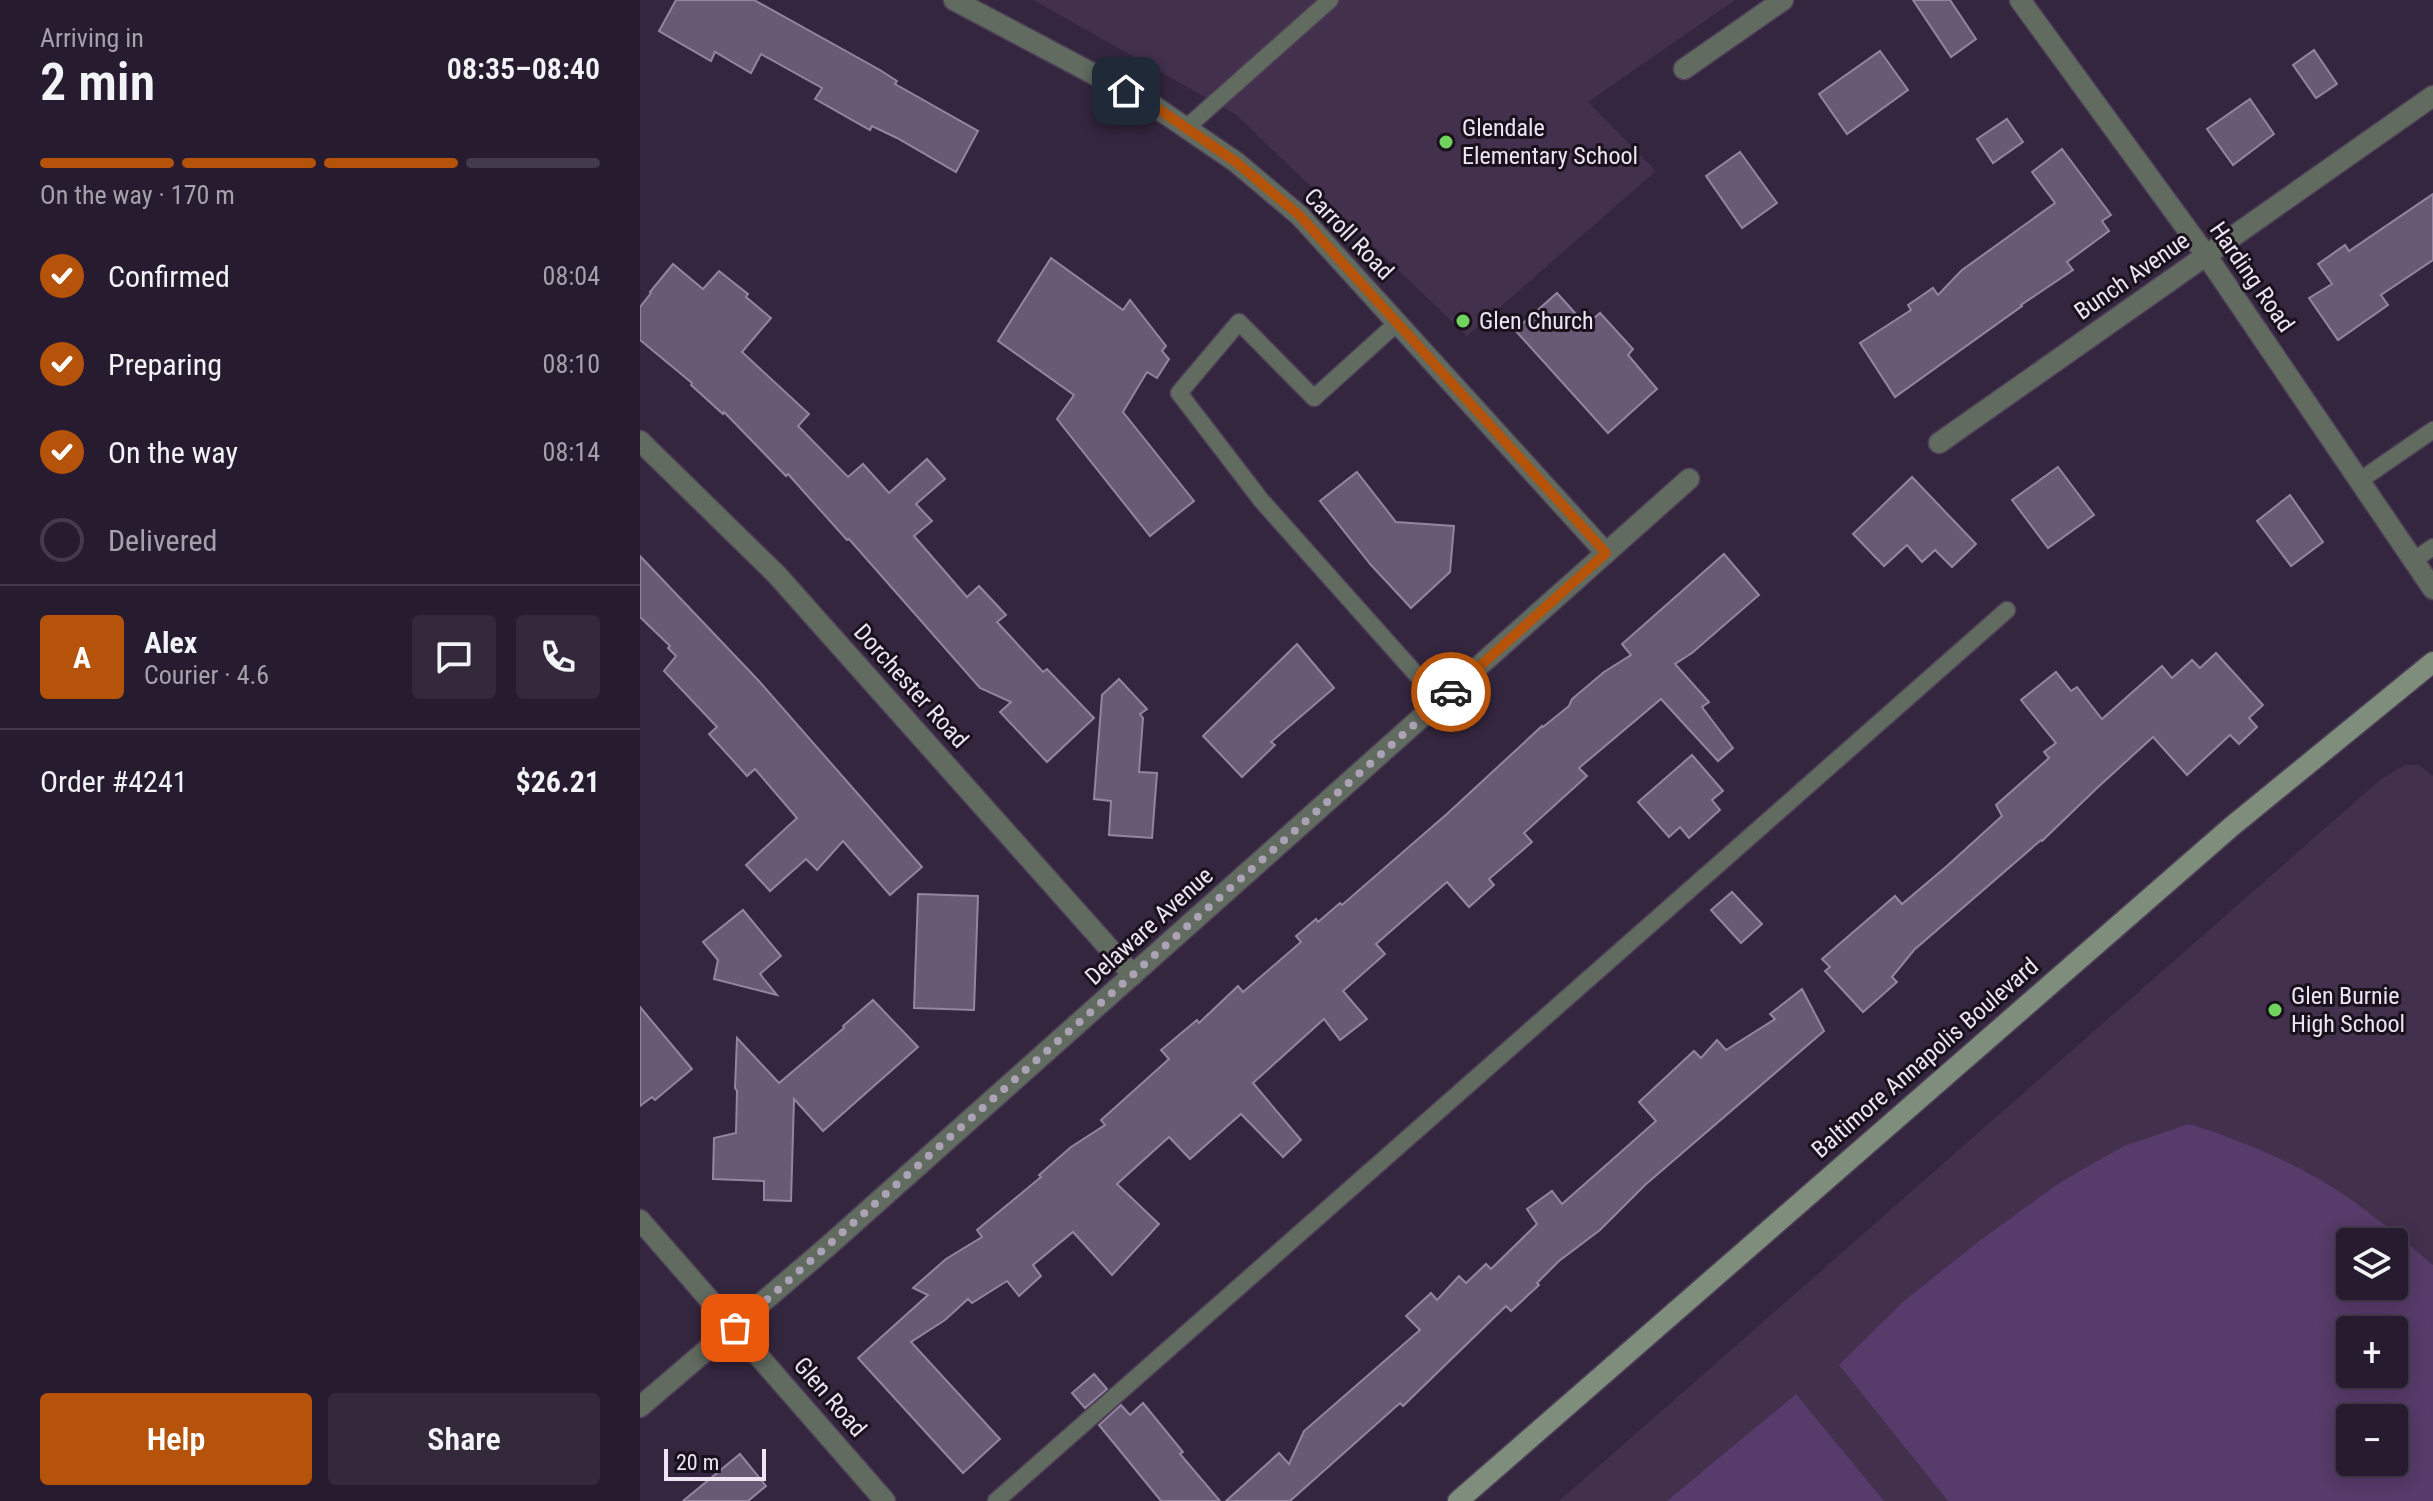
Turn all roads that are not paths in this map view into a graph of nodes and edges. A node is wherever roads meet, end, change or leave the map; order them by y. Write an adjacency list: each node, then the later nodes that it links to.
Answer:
1 (954, 0): 7 (street, Carroll Road)
2 (1330, 0): 7 (lane)
3 (1783, 0): 5 (street)
4 (2020, 0): 8 (street, Harding Road)
5 (1684, 69)
6 (2433, 96): 8 (street, Bunch Avenue)
7 (1186, 128): 9 (street, Carroll Road)
8 (2206, 255): 12 (street, Bunch Avenue); 14 (street, Harding Road)
9 (1397, 323): 16 (street, Carroll Road); 21 (lane)
10 (2433, 430): 14 (lane)
11 (640, 441): 22 (street, Dorchester Road)
12 (1939, 443)
13 (1689, 479): 16 (street, Delaware Avenue)
14 (2359, 481): 17 (street, Harding Road)
15 (2433, 547): 17 (lane)
16 (1606, 553): 21 (street, Delaware Avenue)
17 (2414, 560): 18 (street, Harding Road)
18 (2433, 589)
19 (2007, 610): 27 (lane)
20 (2433, 662): 28 (main road, Baltimore Annapolis Boulevard)
21 (1440, 701): 22 (street, Delaware Avenue)
22 (1133, 975): 24 (street, Delaware Avenue)
23 (640, 1220): 24 (street, Glen Road)
24 (735, 1328): 25 (street, Delaware Avenue); 26 (street, Glen Road)
25 (640, 1407)
26 (885, 1501)
27 (996, 1501)
28 (1458, 1501)

